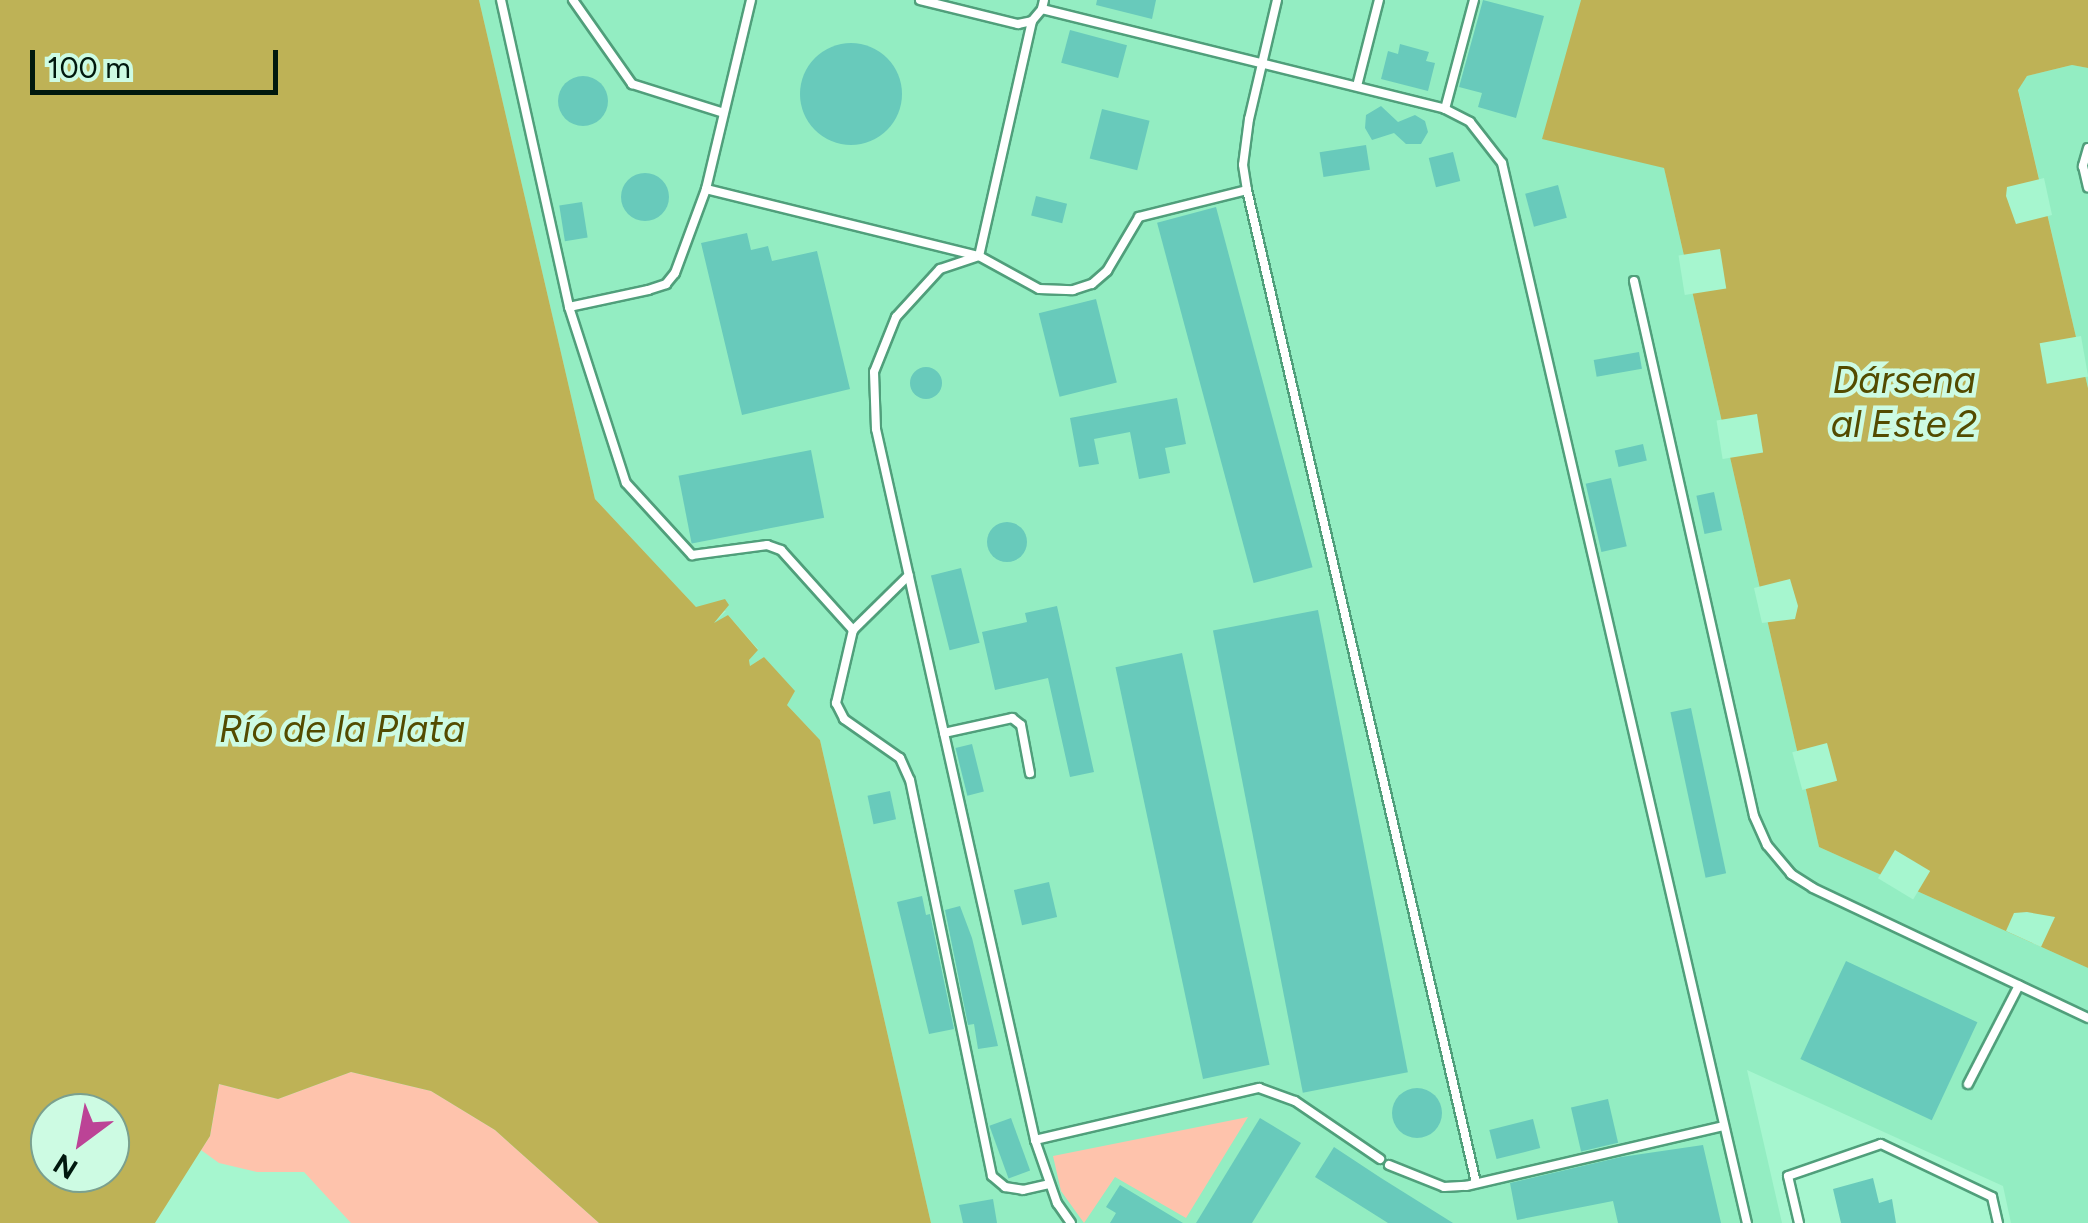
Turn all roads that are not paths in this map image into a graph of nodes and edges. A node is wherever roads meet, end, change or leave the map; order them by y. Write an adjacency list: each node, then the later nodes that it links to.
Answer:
1 (501, 0): 20 (lane)
2 (573, 0): 13 (lane)
3 (751, 0): 13 (lane)
4 (920, 0): 9 (lane)
5 (1277, 0): 10 (lane)
6 (1378, 0): 11 (lane)
7 (1474, 0): 12 (lane)
8 (1043, 4): 9 (lane); 10 (lane)
9 (1032, 20): 18 (lane)
10 (1262, 62): 11 (lane); 17 (lane)
11 (1358, 86): 12 (lane)
12 (1445, 109): 28 (lane)
13 (724, 113): 16 (lane)
14 (2088, 148): 15 (lane)
15 (2088, 187)
16 (706, 189): 18 (lane); 20 (lane)
17 (1247, 190): 18 (lane); 32 (lane)
18 (979, 256): 21 (lane)
19 (1634, 280): 25 (lane)
20 (569, 307): 22 (lane)
21 (909, 576): 22 (lane); 23 (lane)
22 (853, 630): 33 (lane)
23 (944, 733): 24 (lane); 29 (lane)
24 (1030, 774)
25 (2019, 986): 26 (lane); 27 (lane)
26 (2088, 1018)
27 (1968, 1084)
28 (1724, 1126): 32 (lane); 35 (lane)
29 (1035, 1140): 30 (lane); 33 (lane)
30 (1380, 1159)
31 (1389, 1165): 32 (lane)
32 (1476, 1183)
33 (1049, 1184): 34 (lane)
34 (1071, 1223)
35 (1746, 1223)
36 (1798, 1223): 37 (lane)
37 (1998, 1223)

